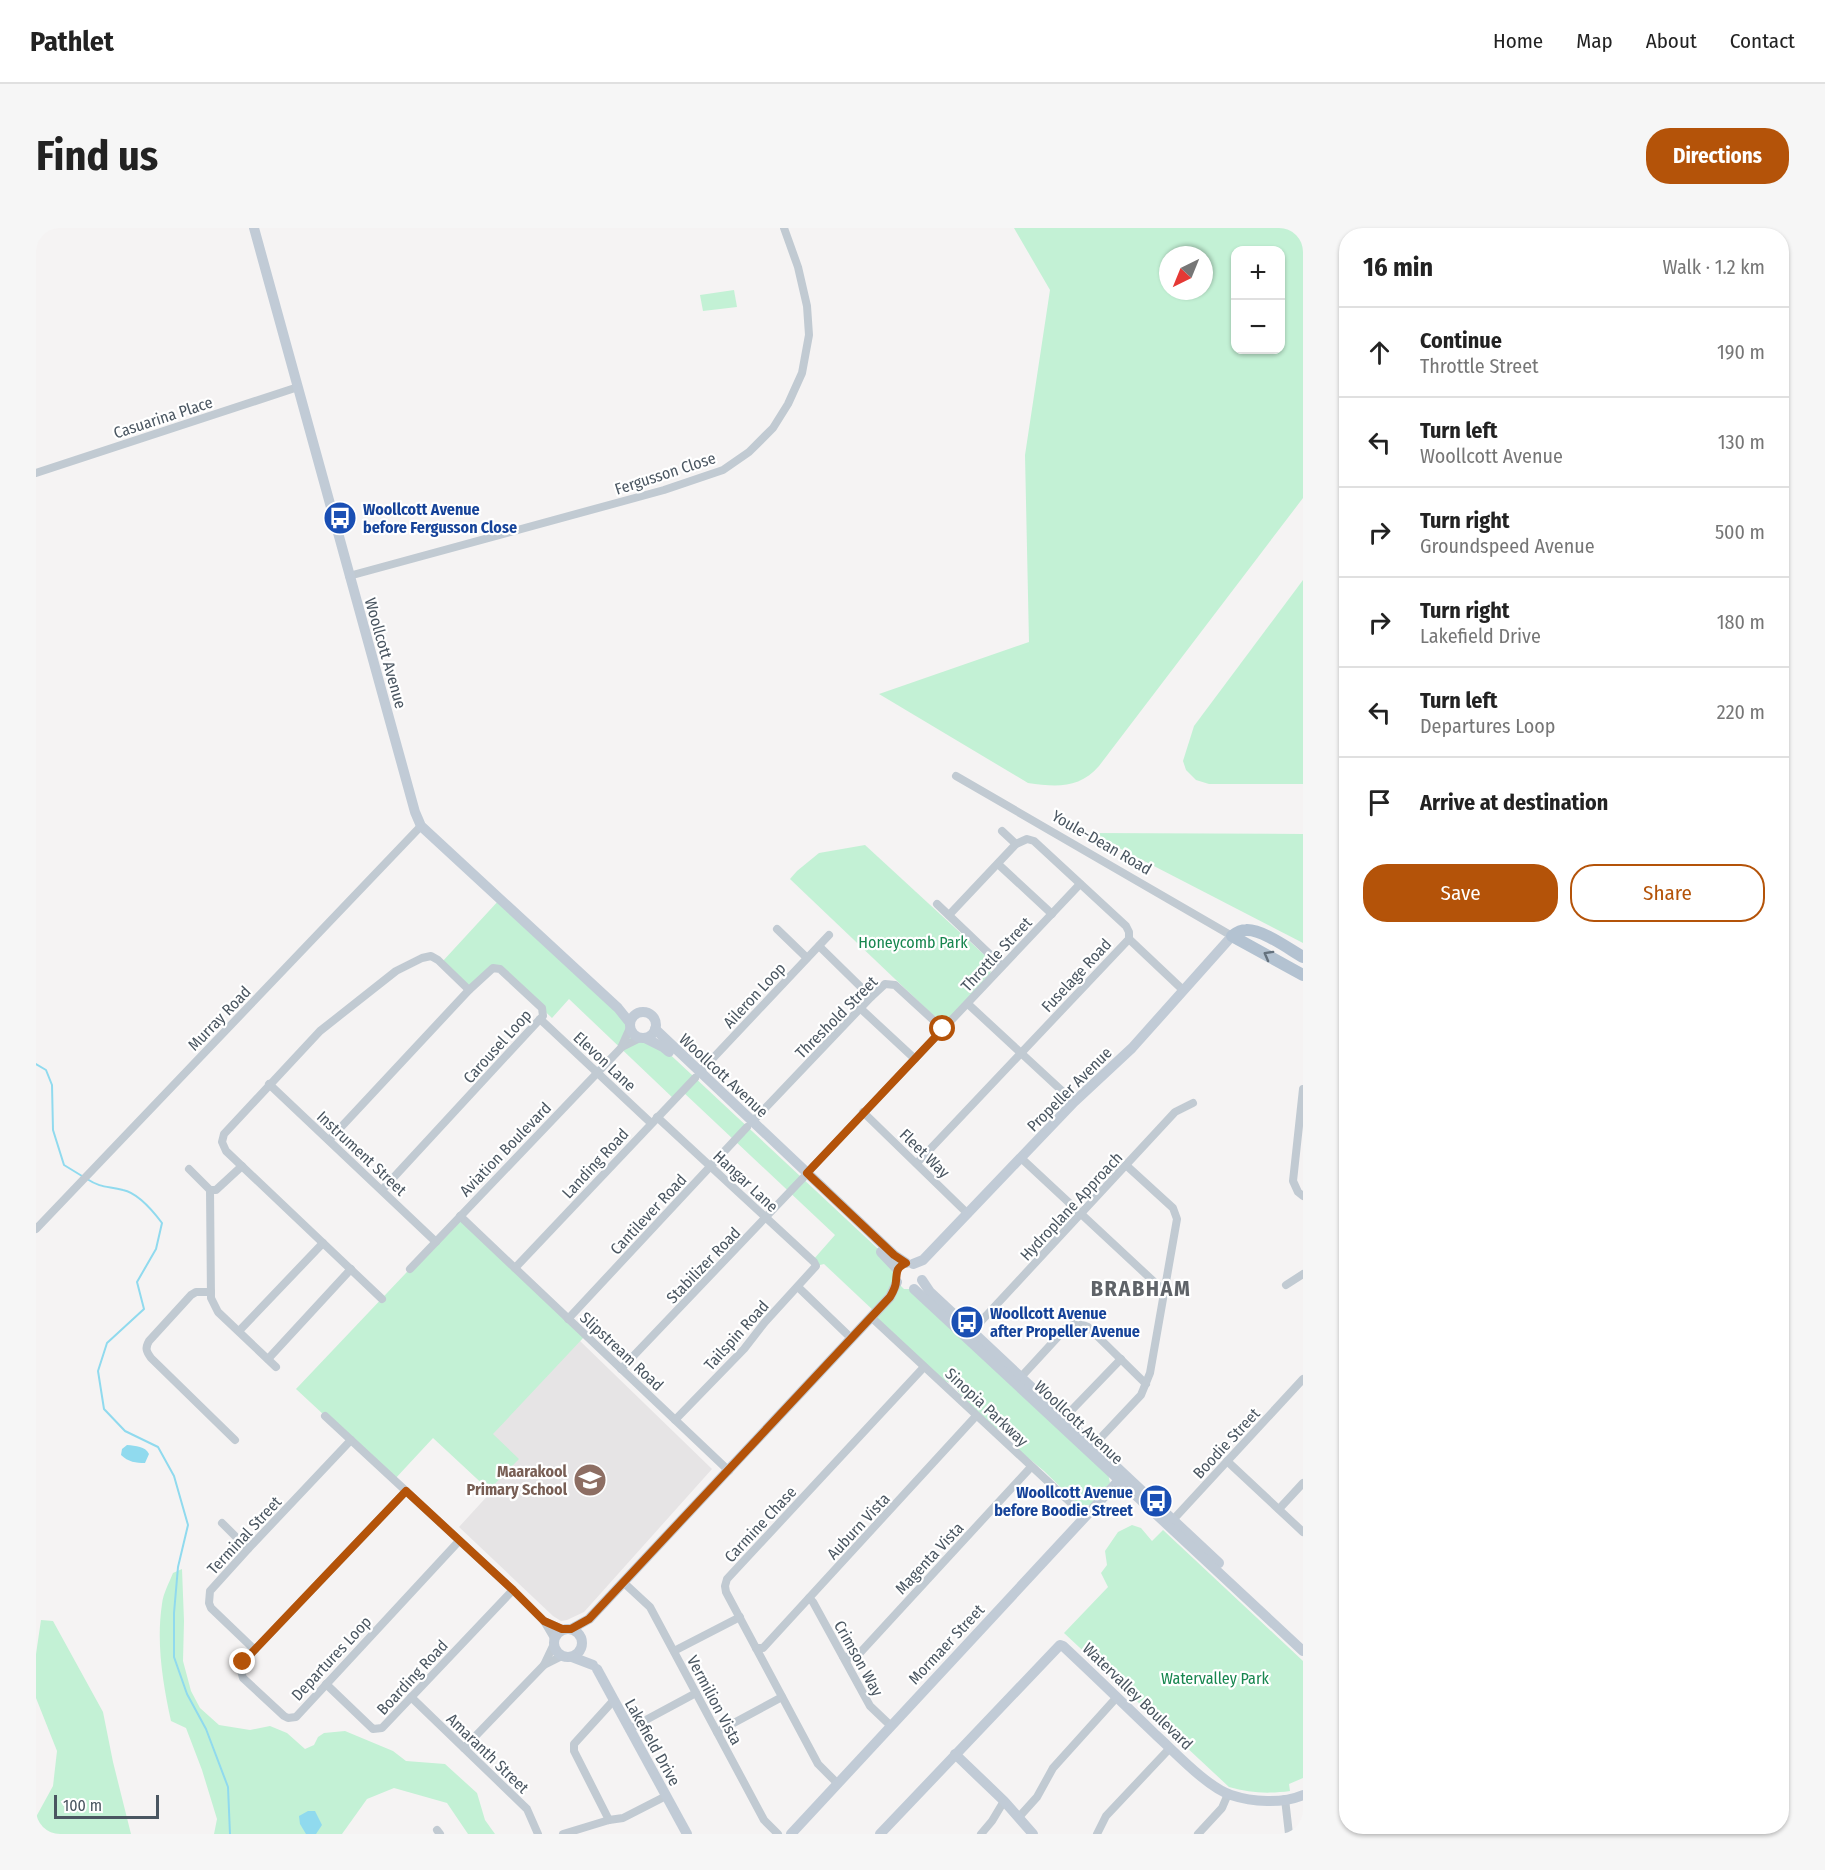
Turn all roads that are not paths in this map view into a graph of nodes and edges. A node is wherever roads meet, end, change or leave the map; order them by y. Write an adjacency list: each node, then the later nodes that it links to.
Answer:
1 (254, 228): 3 (street, Woollcott Avenue)
2 (784, 228): 5 (street, Fergusson Close)
3 (298, 387): 4 (street, Casuarina Place); 5 (street, Woollcott Avenue)
4 (36, 473)
5 (349, 576): 7 (street, Woollcott Avenue)
6 (956, 776): 17 (street, Youle-Dean Road)
7 (421, 826): 30 (street, Woollcott Avenue); 61 (street, Murray Road)
8 (1002, 831): 9 (street)
9 (1016, 844): 10 (street); 11 (street, Fuselage Road)
10 (998, 864): 13 (street); 14 (street)
11 (1080, 884): 13 (street, Throttle Street); 18 (street, Fuselage Road)
12 (937, 904): 14 (street)
13 (1052, 914): 22 (street, Throttle Street)
14 (949, 915): 22 (street)
15 (777, 929): 21 (street)
16 (829, 935): 19 (street, Aileron Loop)
17 (1232, 936): 20 (main road); 23 (main road, Youle-Dean Road, one-way to 17); 25 (street, Propeller Avenue)
18 (1129, 939): 25 (street); 35 (street, Fuselage Road)
19 (819, 946): 21 (street, Aileron Loop); 26 (street)
20 (1303, 957)
21 (807, 958): 38 (street, Aileron Loop)
22 (1002, 966): 27 (street, Throttle Street)
23 (1303, 975)
24 (469, 990): 29 (street, Carousel Loop); 39 (street); 46 (street, Carousel Loop)
25 (1183, 990): 41 (street, Propeller Avenue)
26 (871, 997): 28 (street, Threshold Street); 32 (street, Threshold Street)
27 (968, 1004): 32 (street, Throttle Street); 35 (street)
28 (860, 1008): 36 (street); 45 (street, Threshold Street)
29 (540, 1020): 37 (street, Elevon Lane); 55 (street, Carousel Loop)
30 (632, 1022): 31 (street, Woollcott Avenue); 33 (street, Woollcott Avenue); 34 (street, Aviation Boulevard)
31 (655, 1029): 33 (street); 38 (street, Woollcott Avenue)
32 (943, 1029): 36 (street, Throttle Street)
33 (643, 1038): 34 (street, Aviation Boulevard); 38 (street, Woollcott Avenue)
34 (621, 1048): 37 (street, Aviation Boulevard)
35 (1021, 1053): 41 (street); 48 (street, Fuselage Road)
36 (915, 1059): 43 (street, Throttle Street)
37 (597, 1073): 44 (street, Elevon Lane); 59 (street, Aviation Boulevard)
38 (697, 1075): 44 (street, Landing Road); 45 (street, Woollcott Avenue)
39 (269, 1084): 46 (street, Instrument Street); 49 (street)
40 (1303, 1089): 56 (street)
41 (1074, 1102): 47 (street, Propeller Avenue)
42 (1193, 1103): 50 (street, Hydroplane Approach)
43 (863, 1112): 48 (street, Fleet Way); 53 (street, Throttle Street)
44 (654, 1120): 51 (street, Hangar Lane); 65 (street, Landing Road)
45 (750, 1124): 51 (street, Cantilever Road); 53 (street, Woollcott Avenue)
46 (329, 1140): 55 (street, Instrument Street)
47 (1021, 1158): 57 (street, Propeller Avenue); 58 (street)
48 (917, 1163): 57 (street, Fleet Way)
49 (242, 1166): 54 (street); 63 (street)
50 (1128, 1166): 58 (street, Hydroplane Approach); 74 (street)
51 (711, 1167): 60 (street, Hangar Lane); 77 (street, Cantilever Road)
52 (189, 1169): 54 (street)
53 (805, 1176): 60 (street, Stabilizer Road); 66 (street, Woollcott Avenue)
54 (210, 1190): 73 (street)
55 (382, 1190): 62 (street, Instrument Street)
56 (1303, 1196)
57 (968, 1214): 66 (street, Propeller Avenue)
58 (1082, 1214): 74 (street); 79 (street, Hydroplane Approach)
59 (460, 1216): 62 (street, Aviation Boulevard); 65 (street, Slipstream Road)
60 (767, 1218): 64 (street, Hangar Lane); 85 (street, Stabilizer Road)
61 (36, 1229)
62 (436, 1242): 68 (street, Aviation Boulevard)
63 (323, 1243): 67 (street); 78 (street)
64 (816, 1266): 71 (street, Tailspin Road)
65 (515, 1268): 77 (street, Slipstream Road)
66 (914, 1268): 72 (street); 72 (street); 79 (street, Woollcott Avenue)
67 (351, 1269): 75 (street); 81 (street)
68 (410, 1269)
69 (1303, 1274): 70 (street)
70 (1286, 1285)
71 (798, 1287): 80 (street); 92 (street, Tailspin Road)
72 (905, 1287): 76 (street); 99 (street, Woollcott Avenue)
73 (211, 1292): 78 (street); 93 (street)
74 (1165, 1292): 88 (street)
75 (382, 1299)
76 (871, 1317): 80 (street); 84 (street, Sinopia Parkway)
77 (568, 1319): 85 (street, Slipstream Road)
78 (239, 1331): 81 (street)
79 (972, 1331): 86 (street, Woollcott Avenue)
80 (851, 1338): 98 (street)
81 (268, 1359): 83 (street)
82 (1121, 1359): 86 (street); 88 (street); 91 (street)
83 (276, 1367)
84 (924, 1367): 90 (street, Sinopia Parkway); 112 (street, Carmine Chase)
85 (621, 1369): 92 (street, Slipstream Road)
86 (1021, 1377): 91 (street, Woollcott Avenue)
87 (1303, 1379): 96 (street, Boodie Street)
88 (1146, 1384): 95 (street)
89 (325, 1416): 94 (street)
90 (976, 1416): 97 (street, Sinopia Parkway); 111 (street, Auburn Vista)
91 (1064, 1418): 95 (street, Woollcott Avenue)
92 (675, 1420): 98 (street, Slipstream Road)
93 (235, 1440)
94 (351, 1440): 101 (street); 108 (street, Terminal Street)
95 (1093, 1446): 99 (street, Woollcott Avenue)
96 (1227, 1461): 102 (street); 105 (street, Boodie Street)
97 (1031, 1467): 103 (street, Sinopia Parkway); 122 (street, Magenta Vista)
98 (729, 1470): 109 (street)
99 (1121, 1477): 103 (street, Mormaer Street); 105 (street, Woollcott Avenue)
100 (1303, 1483): 102 (street)
101 (406, 1491): 107 (street); 120 (street, Departures Loop)
102 (1279, 1509): 106 (street)
103 (1085, 1516): 132 (street, Mormaer Street)
104 (222, 1523): 108 (street)
105 (1171, 1523): 118 (street, Woollcott Avenue)
106 (1303, 1532)
107 (459, 1540): 110 (street); 126 (street, Departures Loop)
108 (248, 1548): 120 (street, Terminal Street)
109 (623, 1582): 113 (street); 121 (street, Vermilion Vista)
110 (513, 1590): 114 (street); 128 (street, Boarding Road)
111 (809, 1599): 119 (street, Auburn Vista); 122 (street, Crimson Way)
112 (740, 1617): 119 (street, Carmine Chase); 121 (street)
113 (589, 1619): 115 (street); 117 (street)
114 (544, 1621): 115 (street); 116 (street)
115 (567, 1629): 116 (street); 117 (street)
116 (554, 1642): 123 (street); 124 (street)
117 (581, 1643): 123 (street); 125 (street, Lakefield Drive)
118 (1302, 1646)
119 (756, 1648): 129 (street, Carmine Chase)
120 (255, 1650): 126 (street, Departures Loop)
121 (674, 1651): 127 (street, Vermilion Vista)
122 (843, 1656): 132 (street, Crimson Way)
123 (567, 1657): 124 (street); 125 (street)
124 (544, 1665): 135 (street)
125 (595, 1667): 131 (street, Lakefield Drive)
126 (326, 1684): 128 (street, Boarding Road)
127 (696, 1693): 133 (street); 134 (street, Vermilion Vista)
128 (411, 1697): 135 (street, Amaranth Street)
129 (782, 1697): 134 (street); 138 (street, Carmine Chase)
130 (1117, 1697): 136 (street, Watervalley Boulevard); 137 (street, Watervalley Boulevard); 144 (street)
131 (613, 1701): 133 (street, Lakefield Drive); 145 (street)
132 (891, 1726): 138 (street, Mormaer Street)
133 (629, 1729): 141 (street, Lakefield Drive)
134 (717, 1732): 149 (street, Vermilion Vista)
135 (464, 1748): 146 (street, Amaranth Street)
136 (1170, 1748): 139 (street, Watervalley Boulevard); 154 (street)
137 (955, 1754): 143 (street); 151 (street, Watervalley Boulevard)
138 (837, 1783): 150 (street, Mormaer Street)
139 (1228, 1794): 142 (street, Watervalley Boulevard); 155 (street)
140 (1303, 1795): 142 (street, Watervalley Boulevard)
141 (666, 1796): 145 (street); 148 (street, Lakefield Drive)
142 (1285, 1799): 156 (street)
143 (1004, 1801): 144 (street); 152 (street)
144 (1019, 1817): 153 (street)
145 (609, 1820): 147 (street)
146 (538, 1834)
147 (564, 1834)
148 (687, 1834)
149 (778, 1834)
150 (791, 1834)
151 (880, 1834)
152 (981, 1834)
153 (1033, 1834)
154 (1097, 1834)
155 (1198, 1834)
156 (1289, 1834)

